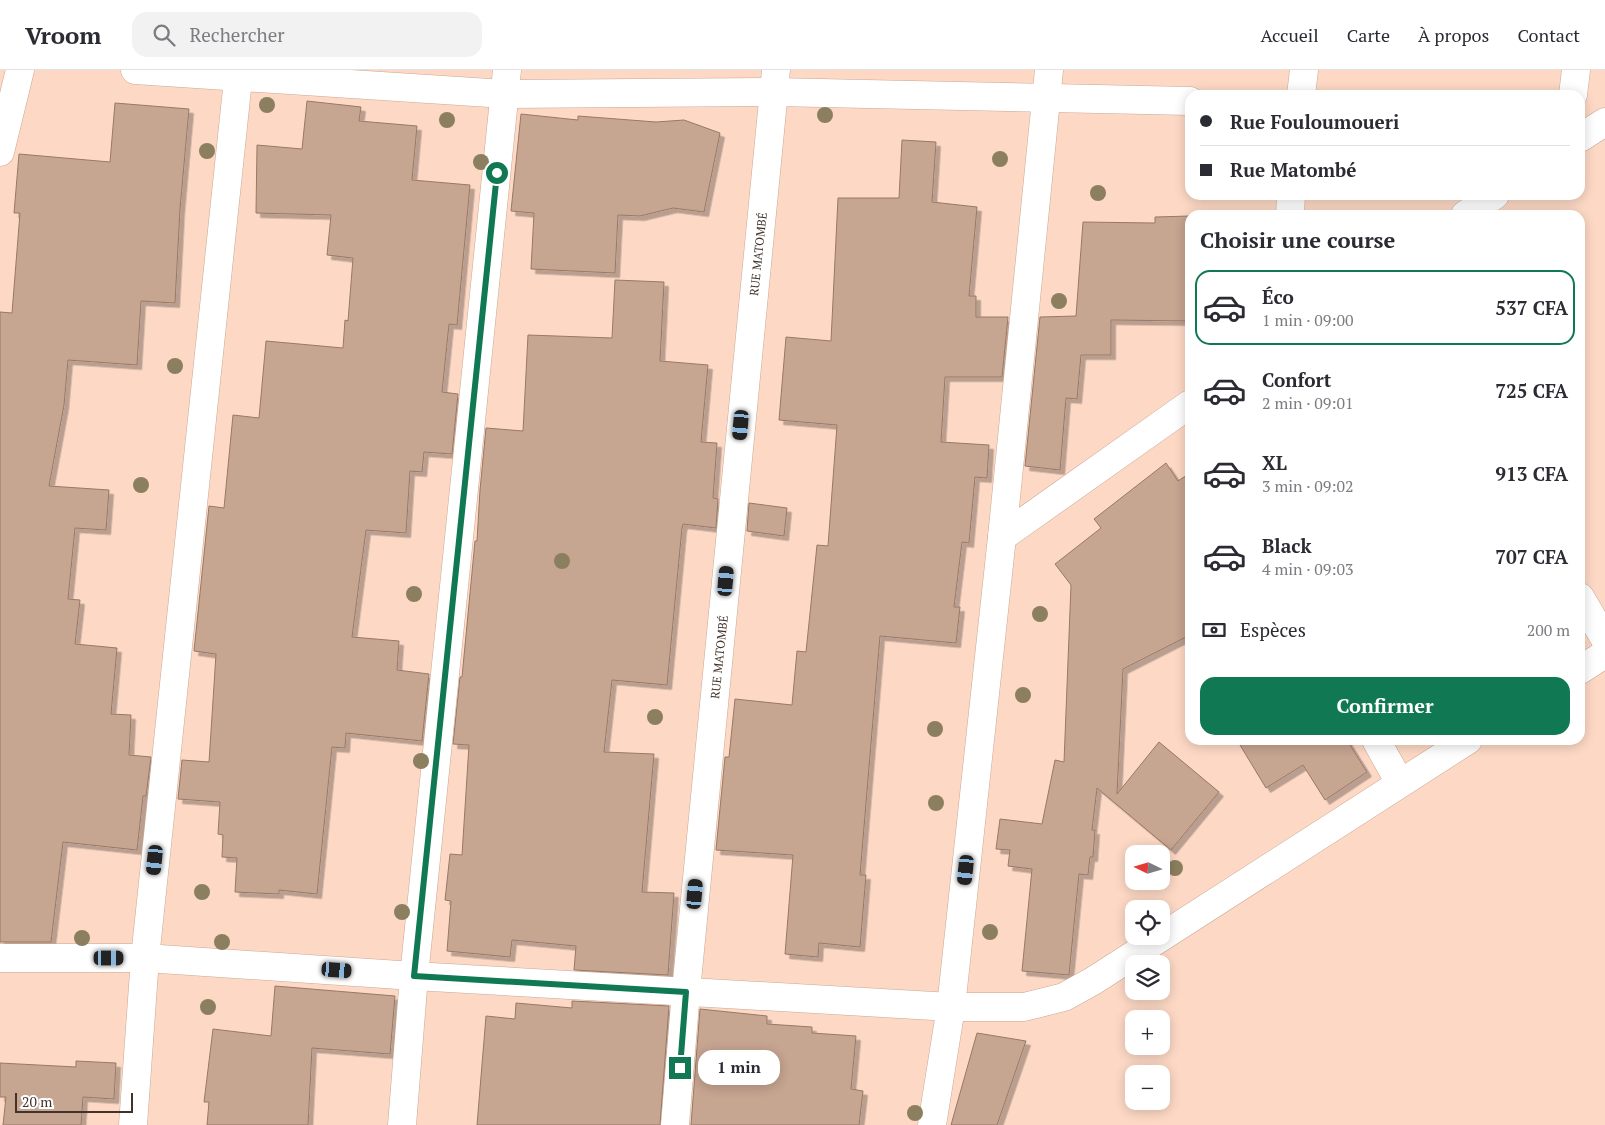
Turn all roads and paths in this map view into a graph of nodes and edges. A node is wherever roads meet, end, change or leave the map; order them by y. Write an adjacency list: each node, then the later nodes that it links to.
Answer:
1 (20, 70): 15 (street)
2 (135, 70): 6 (street)
3 (1049, 70): 11 (street)
4 (1304, 70): 9 (street)
5 (1576, 70): 10 (street)
6 (239, 73): 8 (street); 28 (street)
7 (775, 81): 8 (street); 11 (street); 30 (street, RUE MATOMBÉ)
8 (506, 82): 29 (street)
9 (1302, 90)
10 (1574, 90)
11 (1046, 99): 12 (street); 19 (street)
12 (1185, 101)
13 (1605, 122): 14 (street)
14 (1585, 135)
15 (0, 152)
16 (1488, 200): 17 (street)
17 (1473, 210)
18 (1185, 408): 19 (street)
19 (1002, 537): 31 (street)
20 (1585, 605): 21 (street)
21 (1605, 639)
22 (1605, 654): 23 (street)
23 (1585, 667)
24 (1379, 745): 26 (street)
25 (1460, 745): 26 (street)
26 (1400, 783): 31 (street)
27 (0, 958): 28 (street)
28 (145, 958): 29 (street); 32 (street)
29 (414, 976): 30 (street); 33 (street)
30 (686, 992): 31 (street); 34 (street, RUE MATOMBÉ)
31 (951, 1007): 35 (street)
32 (132, 1125)
33 (402, 1125)
34 (675, 1125)
35 (932, 1125)

